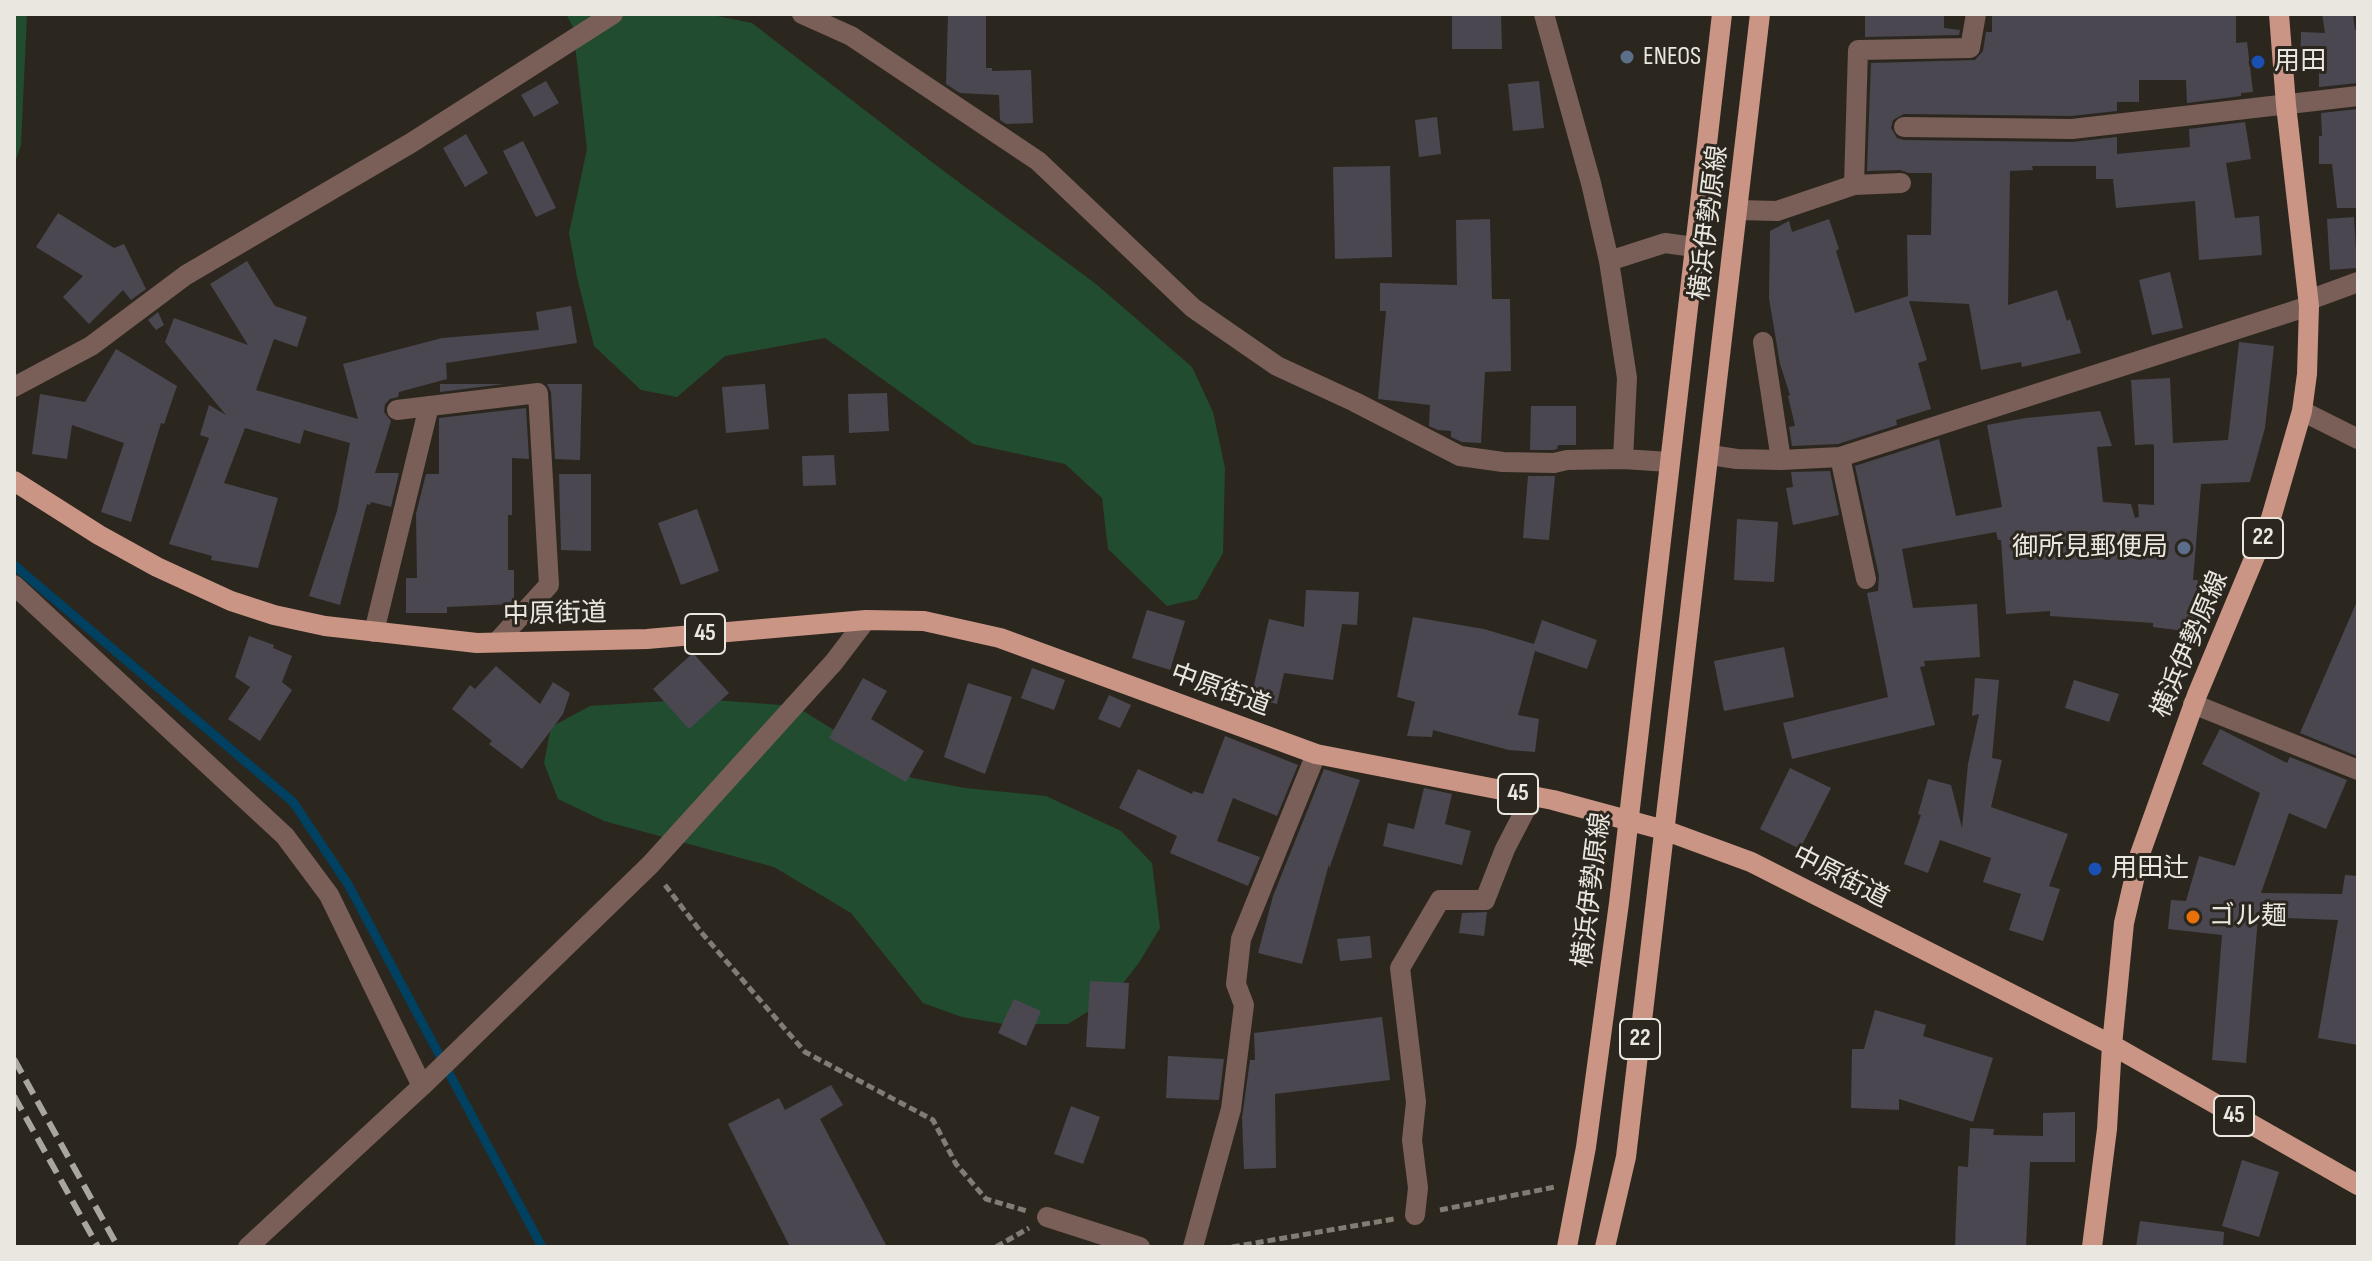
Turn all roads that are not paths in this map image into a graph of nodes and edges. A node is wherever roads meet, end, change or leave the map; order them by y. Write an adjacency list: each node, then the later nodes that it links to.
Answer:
1 (613, 14): 19 (street)
2 (802, 14): 26 (street)
3 (1544, 14): 15 (street)
4 (1722, 14): 14 (main road, 横浜伊勢原線 / 22)
5 (1760, 14): 13 (main road, 横浜伊勢原線 / 22)
6 (1976, 14): 12 (street)
7 (2279, 14): 9 (main road, 横浜伊勢原線 / 22)
8 (2358, 96): 9 (street)
9 (2286, 105): 10 (street); 17 (main road, 横浜伊勢原線 / 22)
10 (1904, 127)
11 (1901, 183): 12 (street)
12 (1854, 185): 13 (street)
13 (1738, 210): 24 (main road, 横浜伊勢原線 / 22)
14 (1694, 247): 15 (street); 28 (main road, 横浜伊勢原線 / 22)
15 (1609, 261): 26 (street)
16 (2358, 282): 17 (street)
17 (2309, 303): 22 (main road, 横浜伊勢原線 / 22); 25 (street)
18 (1763, 342): 27 (street)
19 (14, 387)
20 (429, 406): 21 (street); 33 (street); 34 (street)
21 (397, 410)
22 (2302, 411): 23 (street); 35 (main road, 横浜伊勢原線 / 22)
23 (2358, 439)
24 (1710, 455): 27 (street); 40 (main road, 横浜伊勢原線 / 22)
25 (1840, 457): 27 (street); 30 (street)
26 (1623, 459): 28 (street)
27 (1781, 460)
28 (1669, 462): 39 (main road, 横浜伊勢原線 / 22)
29 (14, 481): 33 (main road, 中原街道 / 45)
30 (1866, 579)
31 (14, 585): 42 (street)
32 (866, 620): 34 (main road, 中原街道 / 45); 36 (main road, 中原街道 / 45); 42 (street)
33 (374, 632): 34 (main road, 中原街道 / 45)
34 (497, 642)
35 (2193, 704): 37 (street); 41 (main road, 横浜伊勢原線 / 22)
36 (1316, 754): 38 (main road, 中原街道 / 45); 48 (street)
37 (2358, 770)
38 (1532, 797): 39 (main road, 中原街道 / 45); 44 (street)
39 (1628, 819): 40 (main road, 中原街道 / 45); 49 (main road, 横浜伊勢原線 / 22)
40 (1664, 830): 41 (main road, 中原街道 / 45); 50 (main road, 横浜伊勢原線 / 22)
41 (2112, 1045): 43 (main road, 中原街道 / 45); 51 (main road, 横浜伊勢原線 / 22)
42 (426, 1083): 46 (street)
43 (2358, 1185)
44 (1415, 1215)
45 (1047, 1217): 47 (street)
46 (248, 1247)
47 (1140, 1247)
48 (1193, 1247)
49 (1567, 1247)
50 (1605, 1247)
51 (2092, 1247)

